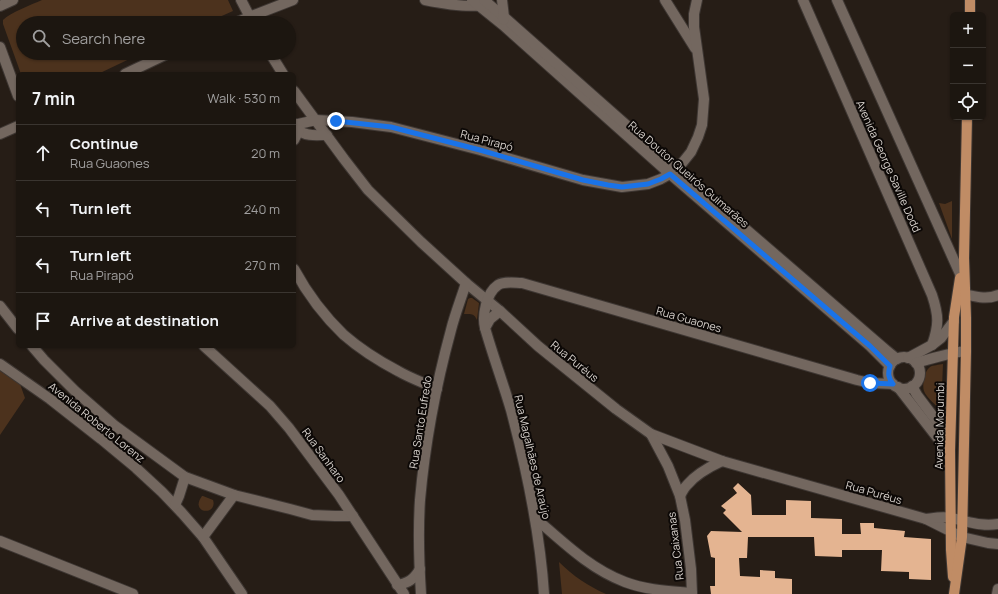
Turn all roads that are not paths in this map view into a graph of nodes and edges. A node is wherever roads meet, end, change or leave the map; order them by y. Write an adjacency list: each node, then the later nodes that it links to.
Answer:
1 (13, 0): 13 (street)
2 (240, 0): 15 (street)
3 (293, 0): 16 (street)
4 (426, 0): 11 (street)
5 (502, 0): 17 (street)
6 (665, 0): 19 (street)
7 (697, 0): 19 (street, Rua Pirapó)
8 (803, 0): 45 (street, Avenida George Saville Dodd)
9 (837, 0): 35 (street, Avenida George Saville Dodd)
10 (970, 0): 14 (main road)
11 (446, 2): 12 (street)
12 (481, 2): 17 (street, Rua Doutor Queirós Guimarães)
13 (0, 6)
14 (970, 12)
15 (249, 16)
16 (259, 16)
17 (504, 21): 32 (street, Rua Doutor Queirós Guimarães)
18 (0, 47): 24 (street)
19 (697, 51): 32 (street, Rua Pirapó)
20 (154, 60): 22 (street)
21 (274, 60): 23 (street)
22 (129, 72)
23 (282, 72)
24 (16, 91)
25 (296, 94): 26 (street, Rua Puréus)
26 (316, 120): 28 (street, Rua Pirapó); 31 (street, Rua Puréus); 32 (street, Rua Pirapó)
27 (967, 120): 33 (main road, Avenida Morumbi)
28 (296, 126): 31 (street)
29 (16, 127): 30 (street)
30 (0, 134)
31 (327, 135): 36 (street, Rua Puréus)
32 (673, 171): 50 (street, Rua Doutor Queirós Guimarães); 52 (street, Rua Doutor Queirós Guimarães)
33 (964, 258): 35 (main road, Avenida Morumbi); 37 (main road, Avenida Morumbi)
34 (296, 272): 55 (street)
35 (961, 276): 37 (main road, Avenida Morumbi)
36 (466, 283): 39 (street, Rua Puréus); 55 (street, Rua Santo Eufredo)
37 (962, 293): 38 (street); 42 (main road, Avenida Morumbi); 48 (main road, Avenida Morumbi)
38 (998, 295)
39 (487, 300): 41 (street, Rua Puréus); 44 (street, Rua Magalhães de Araújo); 53 (street, Rua Guaones)
40 (0, 306): 43 (street)
41 (500, 311): 44 (street); 57 (street, Rua Puréus)
42 (954, 321): 45 (street); 49 (main road, Avenida Morumbi)
43 (16, 326)
44 (485, 328): 68 (street, Rua Magalhães de Araújo)
45 (932, 345): 50 (street)
46 (34, 348): 56 (street, Avenida Roberto Lorenz)
47 (206, 348): 67 (street, Rua Sanharo)
48 (966, 351): 49 (street); 62 (main road, Avenida Morumbi)
49 (953, 352): 50 (street); 59 (main road, Avenida Morumbi)
50 (907, 360): 52 (street); 54 (street)
51 (0, 364): 58 (street, Avenida Roberto Lorenz)
52 (890, 366): 53 (street)
53 (895, 385): 54 (street); 60 (street)
54 (912, 386): 59 (street)
55 (437, 389): 78 (street, Rua Santo Eufredo)
56 (114, 425): 58 (street); 63 (street, Avenida Roberto Lorenz)
57 (652, 434): 61 (street, Rua Puréus); 65 (street, Rua Caixanas)
58 (101, 439): 66 (street, Avenida Roberto Lorenz)
59 (950, 439): 60 (main road, Avenida Morumbi); 62 (main road)
60 (950, 454): 69 (main road, Avenida Morumbi)
61 (722, 461): 65 (street, Rua Caixanas); 70 (street, Rua Puréus)
62 (963, 462): 71 (main road, Avenida Morumbi)
63 (185, 477): 64 (street, Avenida Roberto Lorenz); 66 (street)
64 (234, 495): 67 (street, Avenida Roberto Lorenz); 74 (street)
65 (680, 496): 81 (street, Rua Caixanas)
66 (175, 505): 74 (street, Avenida Roberto Lorenz)
67 (353, 516): 79 (street, Rua Sanharo)
68 (536, 518): 81 (street); 86 (street, Rua Magalhães de Araújo)
69 (950, 518): 70 (street, Rua Puréus); 71 (street, Rua Puréus); 73 (main road, Avenida Morumbi)
70 (926, 519): 73 (street, Rua Puréus)
71 (962, 521): 72 (street, Rua Puréus); 75 (main road, Avenida Morumbi)
72 (998, 524)
73 (950, 532): 75 (street, Rua Puréus); 87 (main road, Avenida Morumbi)
74 (203, 537): 83 (street, Avenida Roberto Lorenz)
75 (962, 537): 77 (street, Rua Puréus); 87 (main road, Avenida Morumbi)
76 (0, 541): 82 (street)
77 (998, 544)
78 (420, 569): 79 (street); 85 (street, Rua Santo Eufredo)
79 (398, 585): 84 (street, Rua Sanharo)
80 (998, 589): 88 (street)
81 (692, 593)
82 (134, 594)
83 (242, 594)
84 (404, 594)
85 (420, 594)
86 (544, 594)
87 (954, 594)
88 (997, 594)

